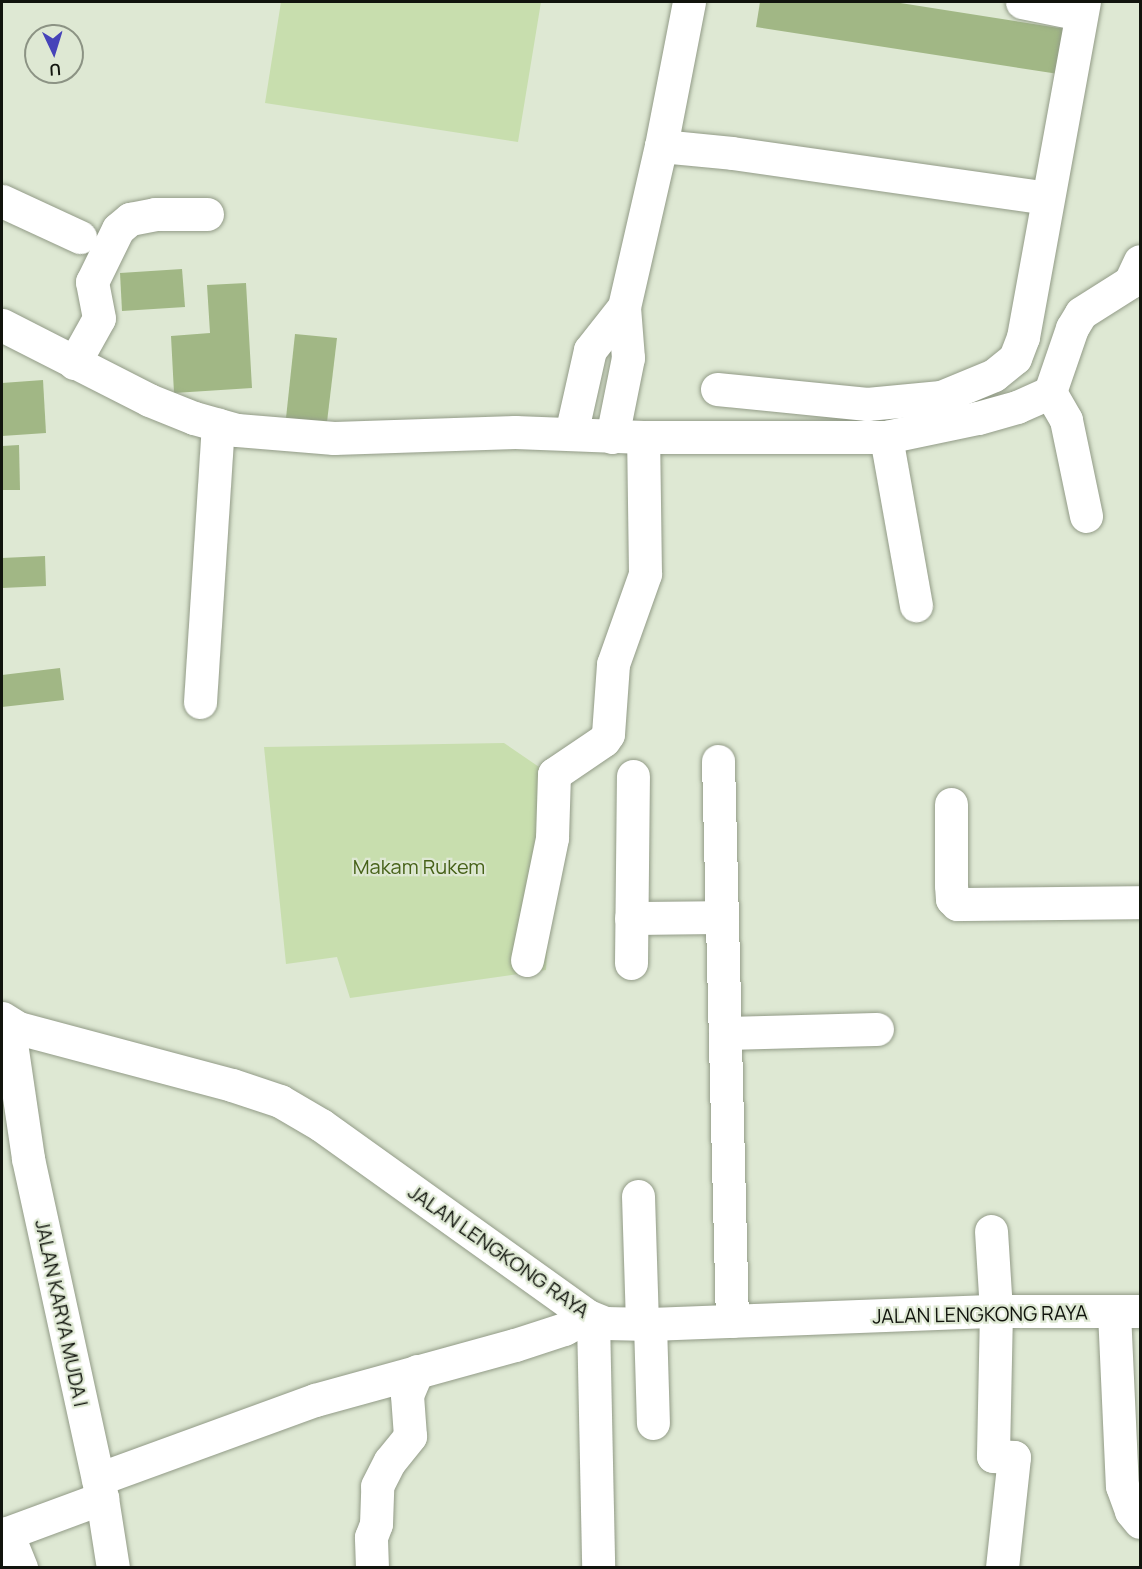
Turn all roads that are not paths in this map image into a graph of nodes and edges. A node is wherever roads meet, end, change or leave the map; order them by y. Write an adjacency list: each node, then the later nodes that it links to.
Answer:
1 (689, 2): 4 (street)
2 (1022, 2): 3 (street)
3 (1083, 8): 5 (street)
4 (661, 146): 5 (street); 11 (street)
5 (1047, 198): 14 (street)
6 (2, 201): 8 (street)
7 (207, 214): 13 (street)
8 (80, 237)
9 (1140, 261): 10 (street)
10 (1127, 296): 15 (street)
11 (624, 307): 17 (street); 18 (street)
12 (2, 325): 13 (street)
13 (74, 363): 16 (street)
14 (717, 390)
15 (1050, 392): 19 (street); 20 (street)
16 (218, 425): 17 (street); 22 (street)
17 (571, 434): 18 (street)
18 (628, 437): 19 (street); 29 (street)
19 (886, 437): 21 (street)
20 (1086, 516)
21 (916, 605)
22 (200, 702)
23 (718, 760): 27 (street)
24 (633, 776): 28 (street)
25 (951, 804): 26 (street)
26 (1140, 902)
27 (722, 917): 28 (street); 33 (street)
28 (631, 918): 30 (street)
29 (527, 960)
30 (631, 963)
31 (5, 1021): 34 (street, JALAN KARYA MUDA I); 39 (street, JALAN LENGKONG RAYA)
32 (877, 1029): 33 (street)
33 (725, 1033): 40 (street)
34 (15, 1161): 44 (street, JALAN KARYA MUDA I)
35 (638, 1196): 41 (street)
36 (991, 1230): 37 (street)
37 (996, 1311): 38 (street, JALAN LENGKONG RAYA); 40 (street, JALAN LENGKONG RAYA); 51 (street)
38 (1127, 1312): 45 (street)
39 (591, 1317): 41 (street, JALAN LENGKONG RAYA); 42 (street); 50 (street)
40 (732, 1321): 41 (street, JALAN LENGKONG RAYA)
41 (646, 1324): 43 (street)
42 (417, 1371): 44 (street); 49 (street)
43 (653, 1424)
44 (100, 1488): 46 (street); 48 (street, JALAN KARYA MUDA I)
45 (1140, 1522)
46 (4, 1534): 47 (street)
47 (21, 1568)
48 (113, 1568)
49 (372, 1568)
50 (598, 1568)
51 (1002, 1568)

